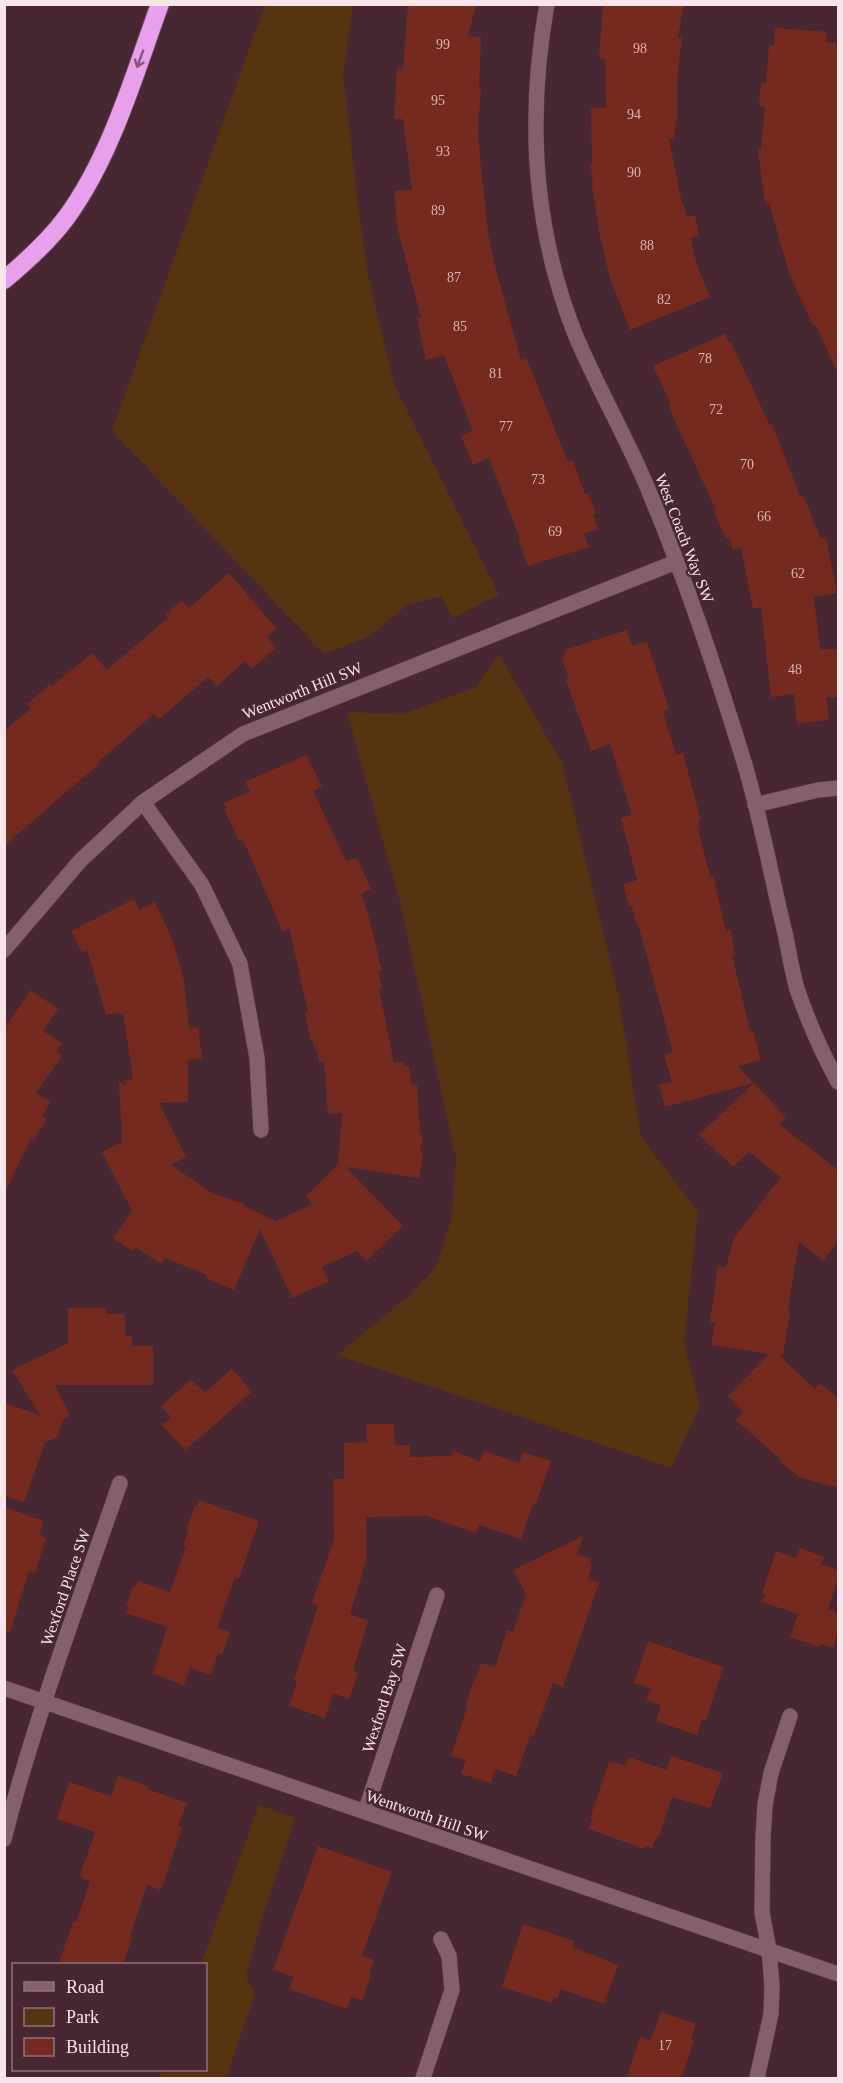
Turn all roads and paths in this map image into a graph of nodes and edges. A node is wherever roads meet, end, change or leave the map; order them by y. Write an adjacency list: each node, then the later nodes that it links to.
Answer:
1 (160, 4): 3 (highway, one-way to 3)
2 (547, 4): 4 (street, West Coach Way SW)
3 (4, 280)
4 (676, 562): 6 (street, Wentworth Hill SW); 7 (street, West Coach Way SW)
5 (838, 788): 7 (street)
6 (143, 802): 8 (street, Wentworth Hill SW); 10 (street)
7 (756, 805): 9 (street, West Coach Way SW)
8 (4, 950)
9 (838, 1082)
10 (261, 1130)
11 (120, 1483): 14 (street, Wexford Place SW)
12 (437, 1595): 16 (street, Wexford Bay SW)
13 (4, 1688): 14 (street, Wentworth Hill SW)
14 (44, 1702): 16 (street, Wentworth Hill SW); 17 (street, Wexford Place SW)
15 (790, 1716): 19 (street)
16 (365, 1812): 19 (street, Wentworth Hill SW)
17 (4, 1839)
18 (441, 1939): 21 (street)
19 (769, 1950): 20 (street, Wentworth Hill SW); 22 (street)
20 (838, 1974)
21 (423, 2079)
22 (757, 2079)

